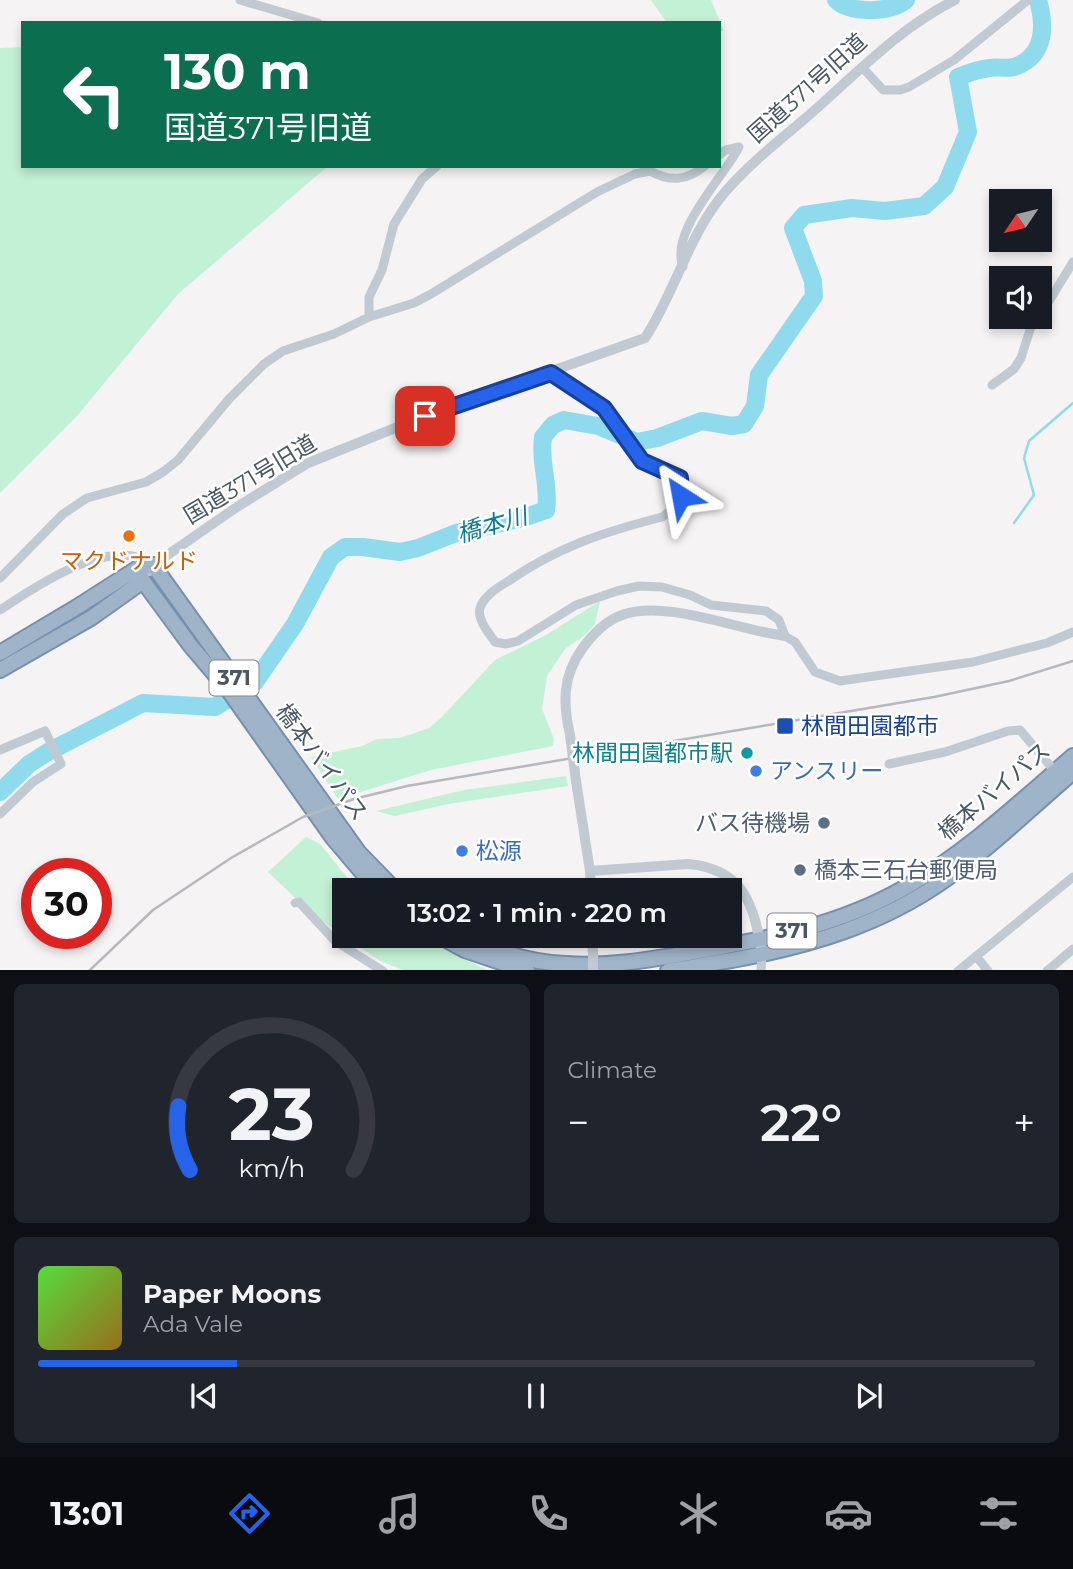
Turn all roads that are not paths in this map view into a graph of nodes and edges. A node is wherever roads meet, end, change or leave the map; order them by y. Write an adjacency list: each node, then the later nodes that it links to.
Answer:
1 (240, 0): 4 (street)
2 (955, 0): 5 (street, 国道371号旧道)
3 (1028, 0): 5 (street)
4 (311, 21)
5 (863, 68): 11 (street, 国道371号旧道)
6 (721, 154): 11 (street)
7 (436, 168): 13 (street)
8 (702, 168): 9 (street)
9 (650, 169): 13 (street)
10 (1073, 261): 12 (street)
11 (683, 267): 15 (street, 国道371号旧道)
12 (1052, 296)
13 (369, 317): 18 (street)
14 (1030, 329): 16 (street)
15 (551, 373): 17 (street, 国道371号旧道); 21 (street)
16 (992, 385)
17 (144, 571): 19 (street); 22 (highway); 23 (highway); 26 (highway, 橋本バイパス / 371); 26 (highway, 橋本バイパス / 371)
18 (0, 578)
19 (0, 610)
20 (1073, 632): 21 (street)
21 (785, 636): 30 (street, bridge)
22 (0, 653)
23 (0, 670)
24 (0, 750): 29 (street)
25 (1073, 756): 28 (highway, 橋本バイパス / 371)
26 (283, 759): 32 (highway, 橋本バイパス / 371); 33 (highway, 橋本バイパス / 371)
27 (889, 764): 28 (street)
28 (1064, 775): 36 (highway, 橋本バイパス / 371)
29 (0, 814)
30 (590, 871): 34 (street); 36 (street)
31 (1073, 877): 41 (street)
32 (366, 878)
33 (383, 878)
34 (590, 878)
35 (295, 903): 42 (street)
36 (761, 947): 38 (highway, 橋本バイパス / 371); 45 (highway, 橋本バイパス / 371); 46 (street)
37 (461, 948): 43 (highway)
38 (495, 948)
39 (593, 948): 44 (street, bridge)
40 (1073, 949): 49 (street)
41 (976, 956): 47 (street); 48 (street)
42 (380, 970)
43 (524, 970)
44 (593, 970)
45 (672, 970)
46 (761, 970)
47 (959, 970)
48 (987, 970)
49 (1048, 970)

